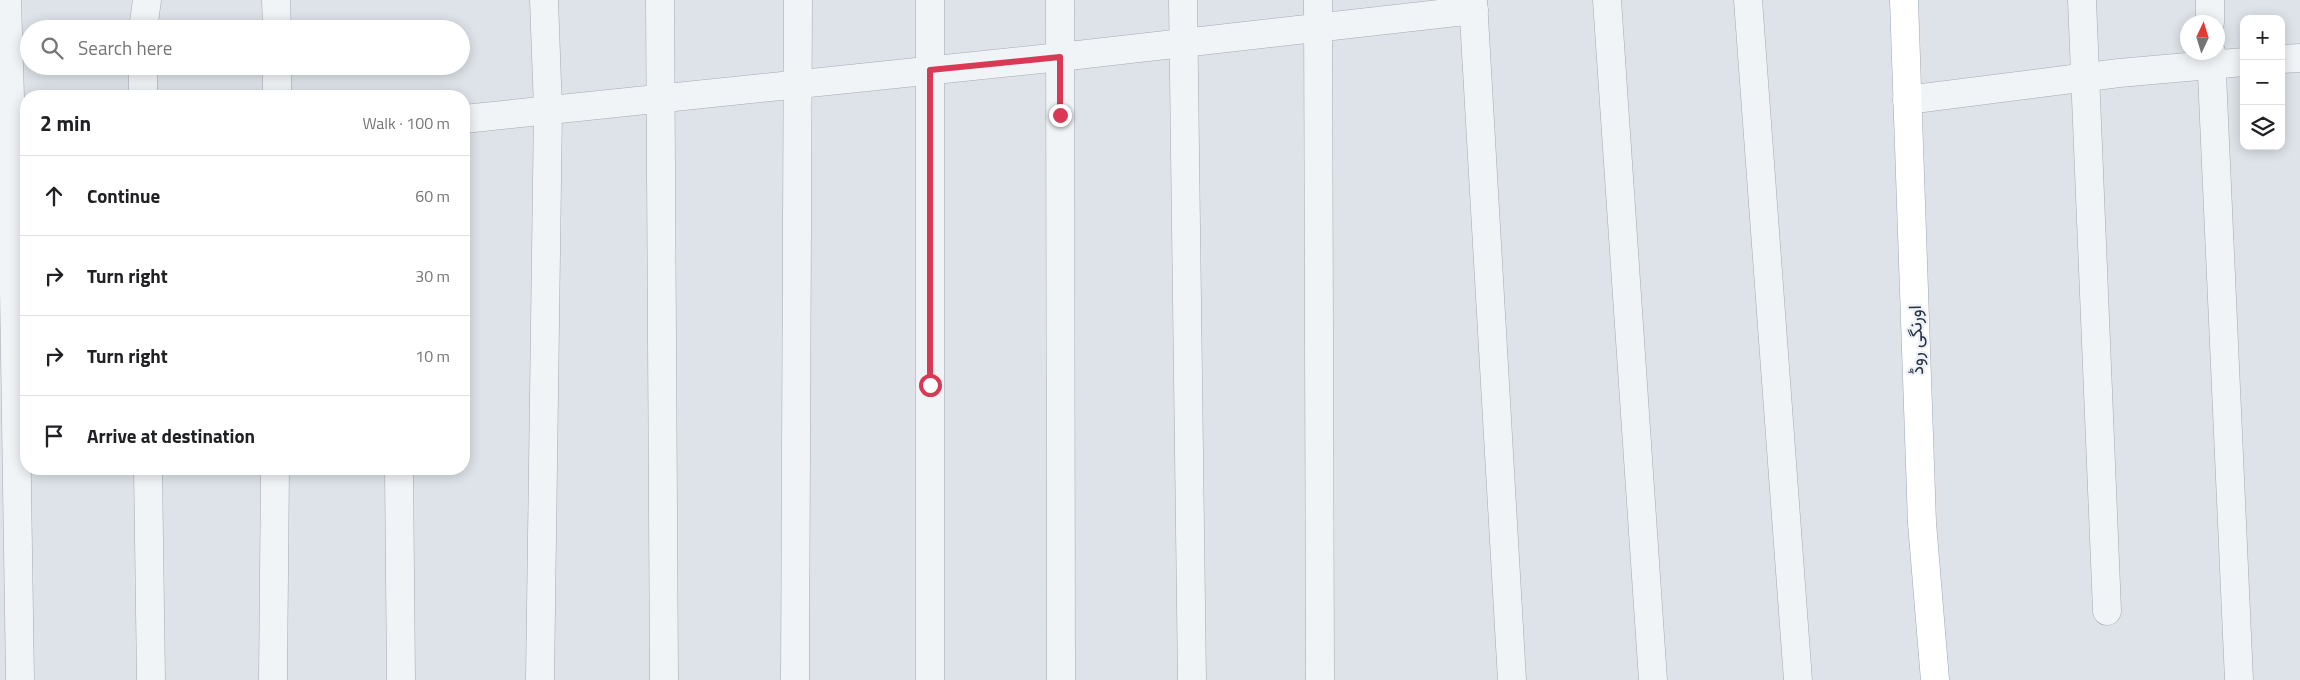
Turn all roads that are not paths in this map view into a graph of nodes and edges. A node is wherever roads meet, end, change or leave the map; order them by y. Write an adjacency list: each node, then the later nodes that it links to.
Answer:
1 (7, 0): 40 (street)
2 (147, 0): 18 (street)
3 (276, 0): 19 (street)
4 (544, 0): 38 (street)
5 (660, 0): 36 (street)
6 (798, 0): 33 (street)
7 (930, 0): 29 (street)
8 (1060, 0): 22 (street)
9 (1183, 0): 21 (street)
10 (1318, 0): 20 (street)
11 (1607, 0): 57 (street)
12 (1748, 0): 58 (street)
13 (1904, 0): 37 (main road, اورنگی روڈ)
14 (2082, 0): 32 (street)
15 (2210, 0): 17 (street)
16 (1473, 5): 20 (street); 56 (street)
17 (2210, 15)
18 (144, 20)
19 (277, 20)
20 (1318, 28): 21 (street); 55 (street)
21 (1184, 43): 22 (street); 54 (street)
22 (1060, 57): 29 (street); 53 (street)
23 (2300, 58): 24 (street)
24 (2285, 59)
25 (2204, 60): 32 (street)
26 (2211, 60): 60 (street)
27 (2222, 60): 28 (street)
28 (2240, 62)
29 (930, 70): 33 (street); 52 (street)
30 (143, 75): 34 (street)
31 (277, 75): 35 (street)
32 (2083, 77): 37 (street); 44 (street)
33 (797, 85): 36 (street); 51 (street)
34 (143, 90)
35 (277, 90)
36 (661, 98): 38 (street); 50 (street)
37 (1907, 100): 59 (main road, اورنگی روڈ)
38 (548, 110): 39 (street); 49 (street)
39 (470, 118)
40 (13, 162): 45 (street)
41 (148, 475): 46 (street)
42 (275, 475): 47 (street)
43 (399, 475): 48 (street)
44 (2107, 611)
45 (20, 680)
46 (151, 680)
47 (273, 680)
48 (401, 680)
49 (540, 680)
50 (664, 680)
51 (794, 680)
52 (930, 680)
53 (1061, 680)
54 (1192, 680)
55 (1320, 680)
56 (1512, 680)
57 (1653, 680)
58 (1798, 680)
59 (1935, 680)
60 (2239, 680)

